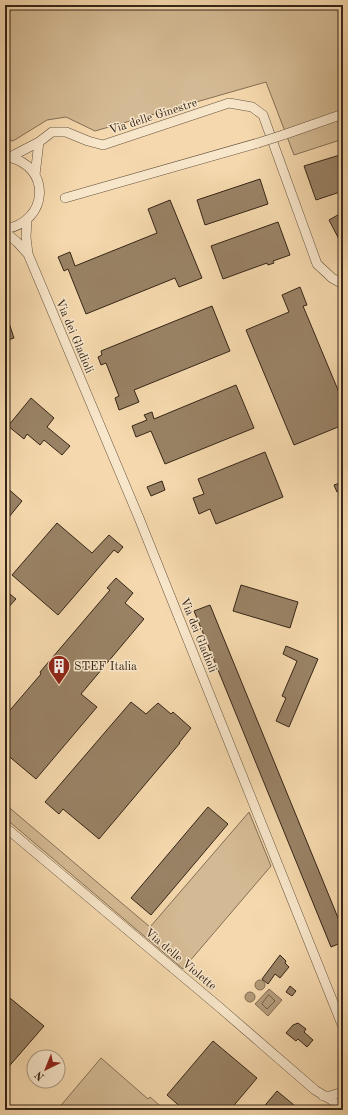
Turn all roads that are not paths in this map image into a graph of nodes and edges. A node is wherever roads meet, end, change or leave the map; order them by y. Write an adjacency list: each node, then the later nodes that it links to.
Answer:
1 (343, 114): 5 (street, bridge)
2 (39, 142): 3 (street, Via delle Ginestre); 4 (street); 9 (street, Via delle Ginestre)
3 (8, 156): 4 (street)
4 (35, 175): 6 (street)
5 (65, 198)
6 (27, 220): 7 (street, Via dei Gladioli); 8 (street, Via dei Gladioli)
7 (5, 230): 8 (street, Via dei Gladioli)
8 (28, 254): 11 (street, Via dei Gladioli)
9 (343, 284)
10 (5, 827): 13 (street, Via delle Violette)
11 (343, 1027)
12 (343, 1092): 13 (street)
13 (324, 1096): 14 (street, Via delle Violette)
14 (342, 1105)

